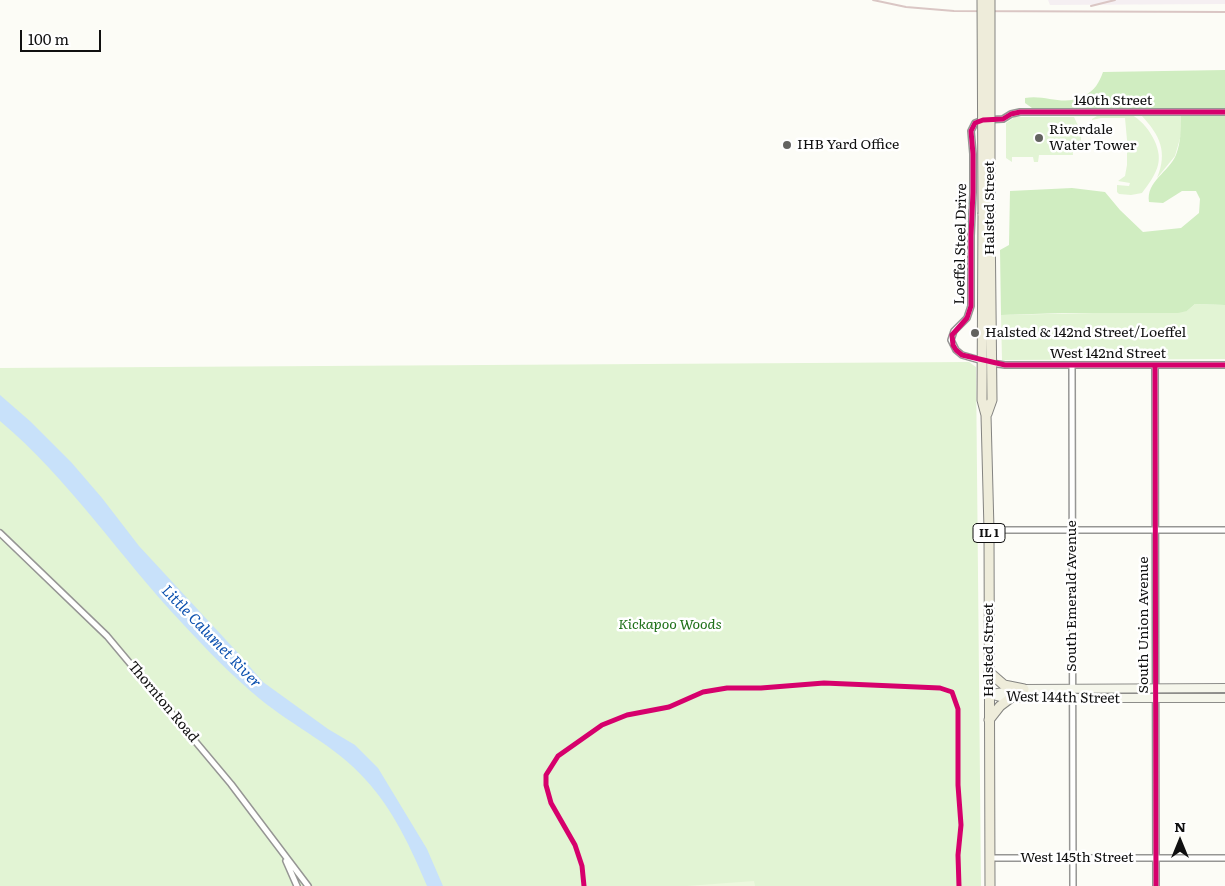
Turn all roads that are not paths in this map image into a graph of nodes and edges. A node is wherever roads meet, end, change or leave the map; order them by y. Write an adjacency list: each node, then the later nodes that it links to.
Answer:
1 (982, 0): 5 (main road, Halsted Street / IL 1, bridge)
2 (990, 0): 5 (main road, Halsted Street / IL 1, bridge)
3 (1225, 112): 4 (street, 140th Street)
4 (1004, 119): 6 (street, Loeffel Steel Drive)
5 (986, 214): 6 (main road, Halsted Street / IL 1)
6 (987, 362): 8 (street, West 142nd Street); 10 (main road, Halsted Street / IL 1)
7 (1225, 364): 9 (street, West 142nd Street)
8 (1072, 365): 9 (street, West 142nd Street); 11 (street, South Emerald Avenue)
9 (1155, 365): 12 (street, South Union Avenue)
10 (989, 530): 11 (street); 15 (main road, Halsted Street / IL 1)
11 (1072, 530): 12 (street); 17 (street, South Emerald Avenue)
12 (1155, 530): 13 (street); 18 (street, South Union Avenue)
13 (1225, 530)
14 (0, 533): 26 (street, Thornton Road)
15 (989, 672): 19 (main road); 20 (main road, Halsted Street / IL 1)
16 (1225, 688): 18 (street, West 144th Street)
17 (1072, 689): 18 (street, West 144th Street); 19 (street, West 144th Street); 23 (street, South Emerald Avenue)
18 (1155, 689): 24 (street, South Union Avenue)
19 (1024, 690): 20 (street, West 144th Street)
20 (989, 694): 21 (street, West 144th Street); 25 (main road, Halsted Street / IL 1)
21 (1012, 698): 23 (street, West 144th Street); 25 (main road)
22 (1225, 698): 24 (street, West 144th Street)
23 (1072, 699): 24 (street, West 144th Street); 28 (street, South Emerald Avenue)
24 (1155, 699): 29 (street, South Union Avenue)
25 (989, 721): 27 (main road, Halsted Street / IL 1)
26 (283, 854): 31 (street); 32 (street, Thornton Road)
27 (990, 858): 28 (street, West 145th Street); 33 (main road, Halsted Street / IL 1)
28 (1073, 858): 29 (street, West 145th Street); 34 (street, South Emerald Avenue)
29 (1156, 858): 30 (street, West 145th Street); 35 (street, South Union Avenue)
30 (1225, 858)
31 (297, 886)
32 (308, 886)
33 (990, 886)
34 (1073, 886)
35 (1156, 886)

